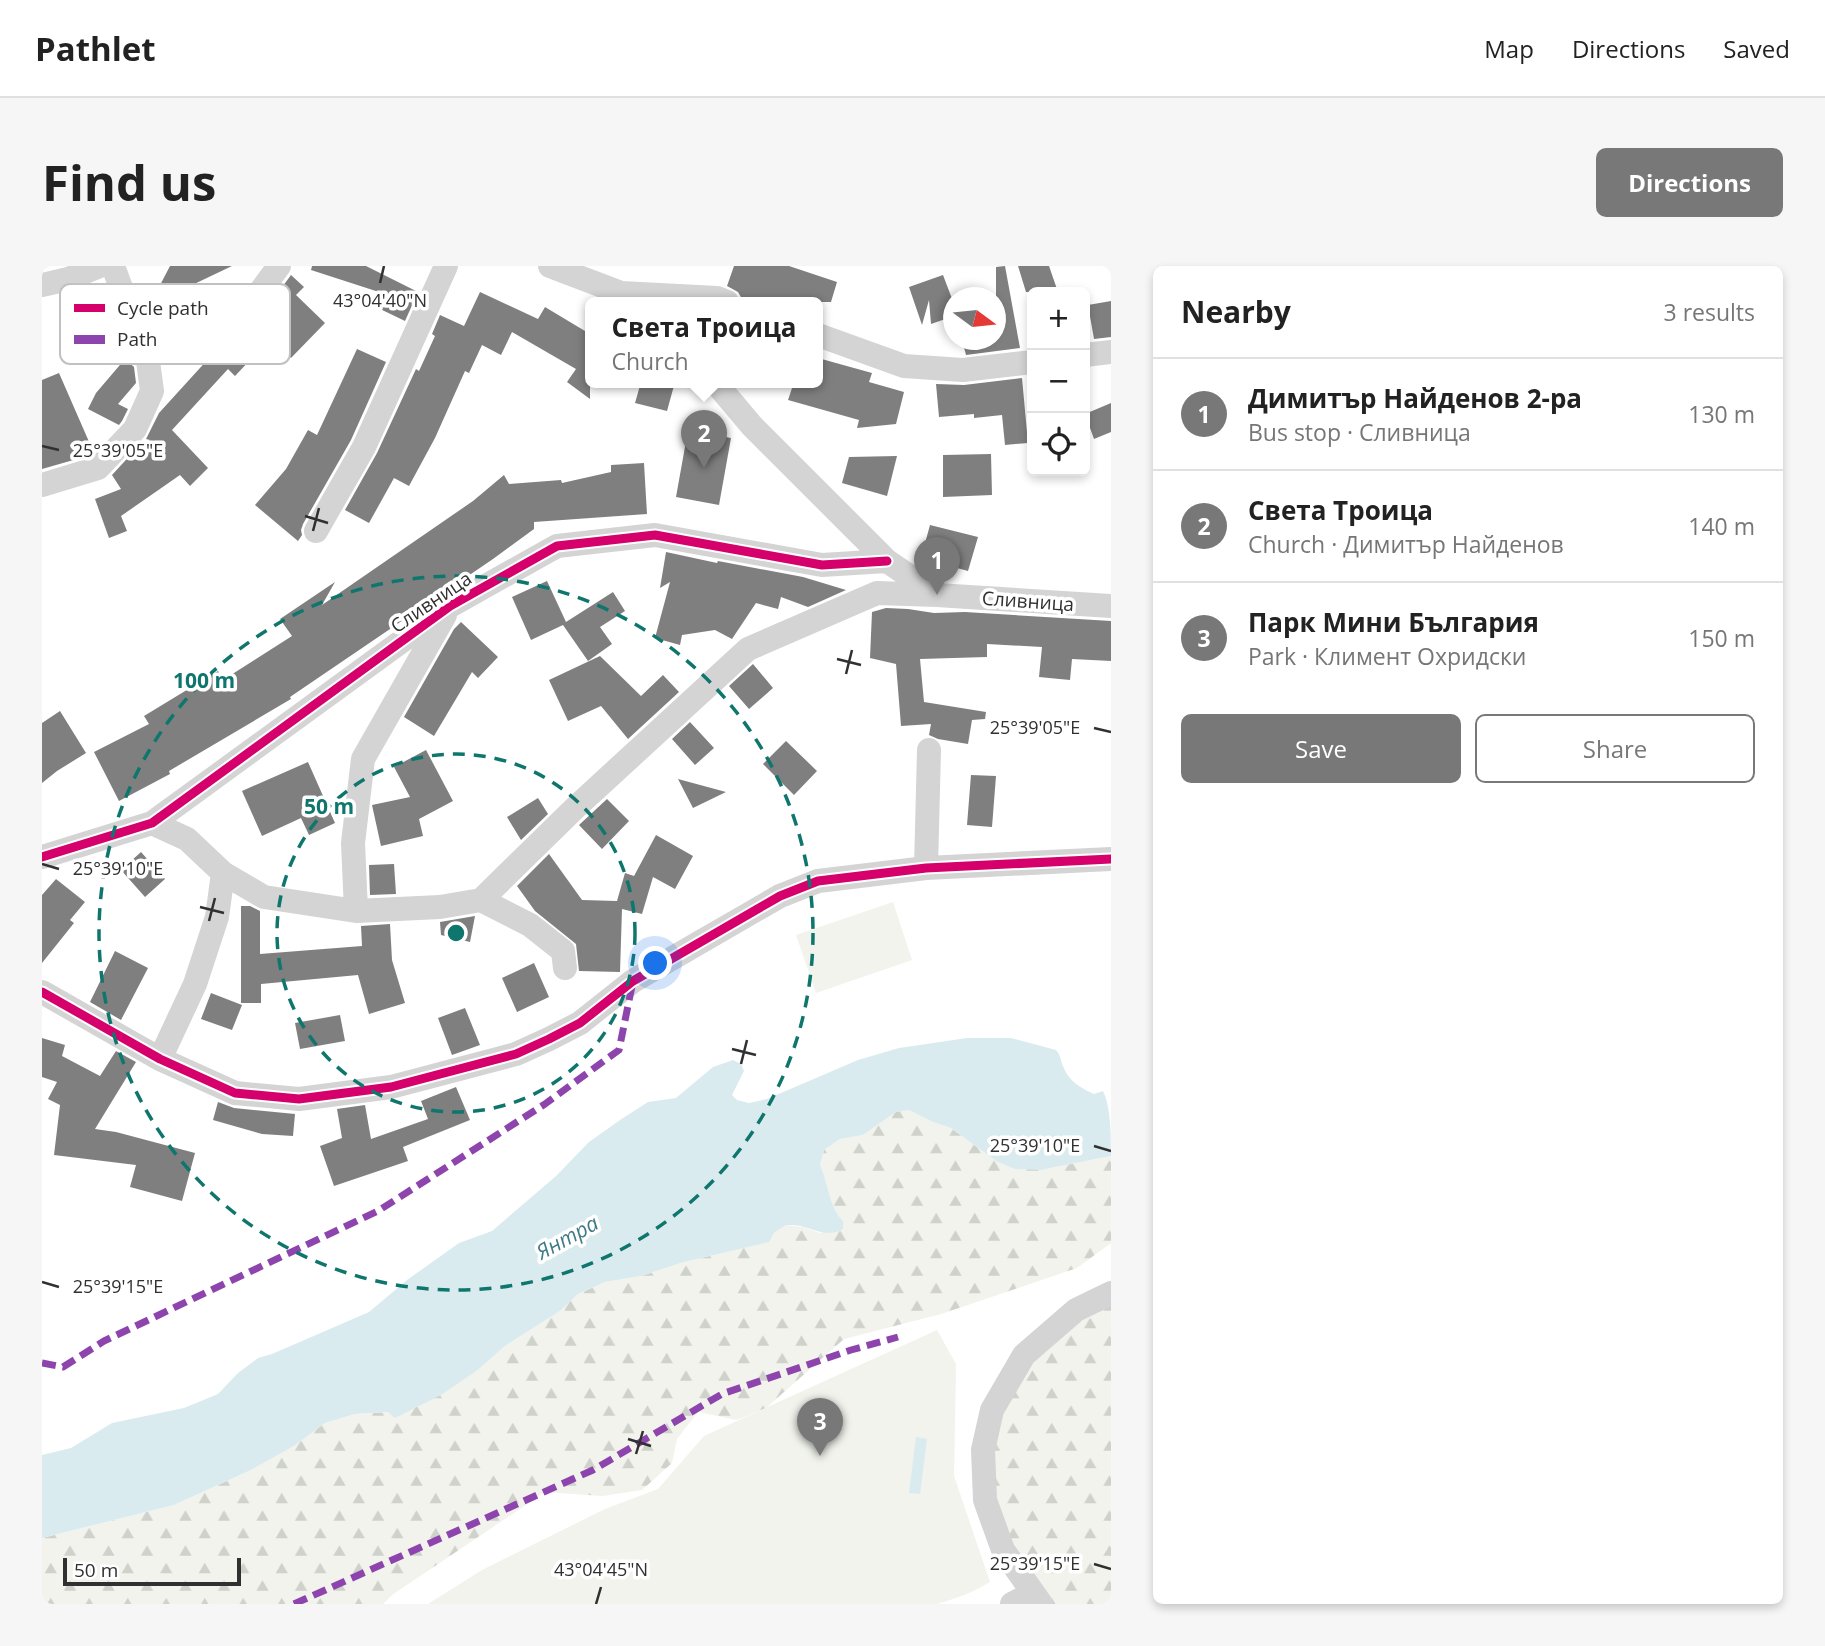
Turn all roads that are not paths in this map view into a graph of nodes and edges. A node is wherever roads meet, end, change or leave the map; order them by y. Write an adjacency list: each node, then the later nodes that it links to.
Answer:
1 (100, 266): 8 (street)
2 (113, 266): 6 (street)
3 (279, 266): 7 (street)
4 (446, 266): 17 (street)
5 (550, 266): 9 (street)
6 (120, 284)
7 (266, 284)
8 (42, 285)
9 (627, 297)
10 (823, 336): 13 (street)
11 (1111, 352): 12 (street)
12 (1090, 354)
13 (1027, 363)
14 (148, 364): 16 (street)
15 (720, 388): 18 (street)
16 (42, 485)
17 (316, 531)
18 (887, 561): 19 (street); 20 (street, Сливница)
19 (937, 595): 21 (street, Сливница); 28 (street, Сливница)
20 (450, 606): 23 (street, Сливница); 29 (street)
21 (1111, 606)
22 (929, 750): 26 (street)
23 (152, 823): 24 (street, Сливница); 27 (street)
24 (42, 857)
25 (1111, 859): 26 (street)
26 (926, 868): 32 (street)
27 (223, 873): 29 (street); 32 (street)
28 (481, 900): 29 (street); 30 (street)
29 (356, 911)
30 (565, 968)
31 (42, 992): 32 (street)
32 (160, 1059)
33 (1111, 1293): 34 (street)
34 (1028, 1600)

